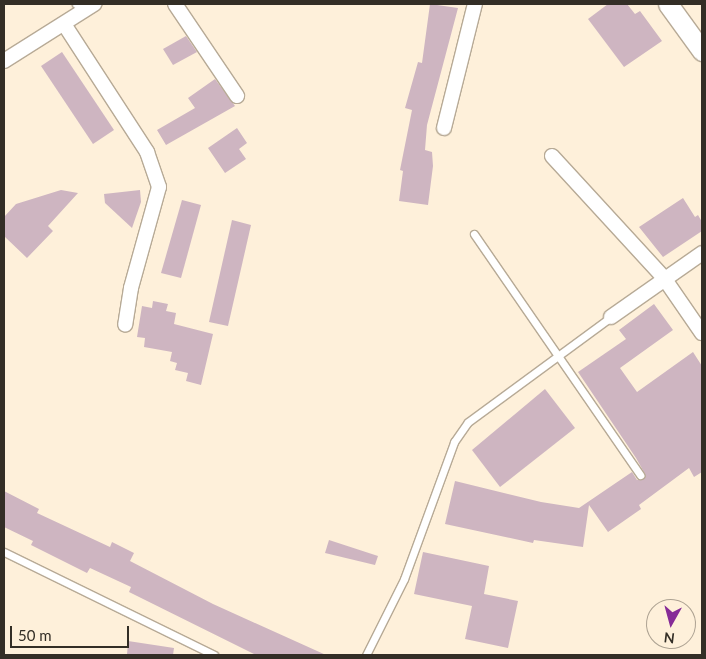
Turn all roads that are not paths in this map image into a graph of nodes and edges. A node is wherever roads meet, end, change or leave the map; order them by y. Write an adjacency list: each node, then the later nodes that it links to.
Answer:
1 (175, 4): 8 (street)
2 (475, 4): 9 (street)
3 (668, 4): 6 (main road)
4 (85, 6): 5 (street)
5 (64, 24): 7 (street); 15 (street)
6 (702, 52)
7 (4, 61)
8 (236, 96)
9 (444, 128)
10 (552, 156): 13 (street)
11 (474, 234): 17 (lane)
12 (702, 253): 13 (street)
13 (664, 278): 14 (street); 16 (street)
14 (611, 317): 17 (lane)
15 (125, 324)
16 (702, 333)
17 (558, 356): 18 (lane); 21 (lane)
18 (640, 475)
19 (4, 552): 20 (lane)
20 (214, 655)
21 (366, 655)

